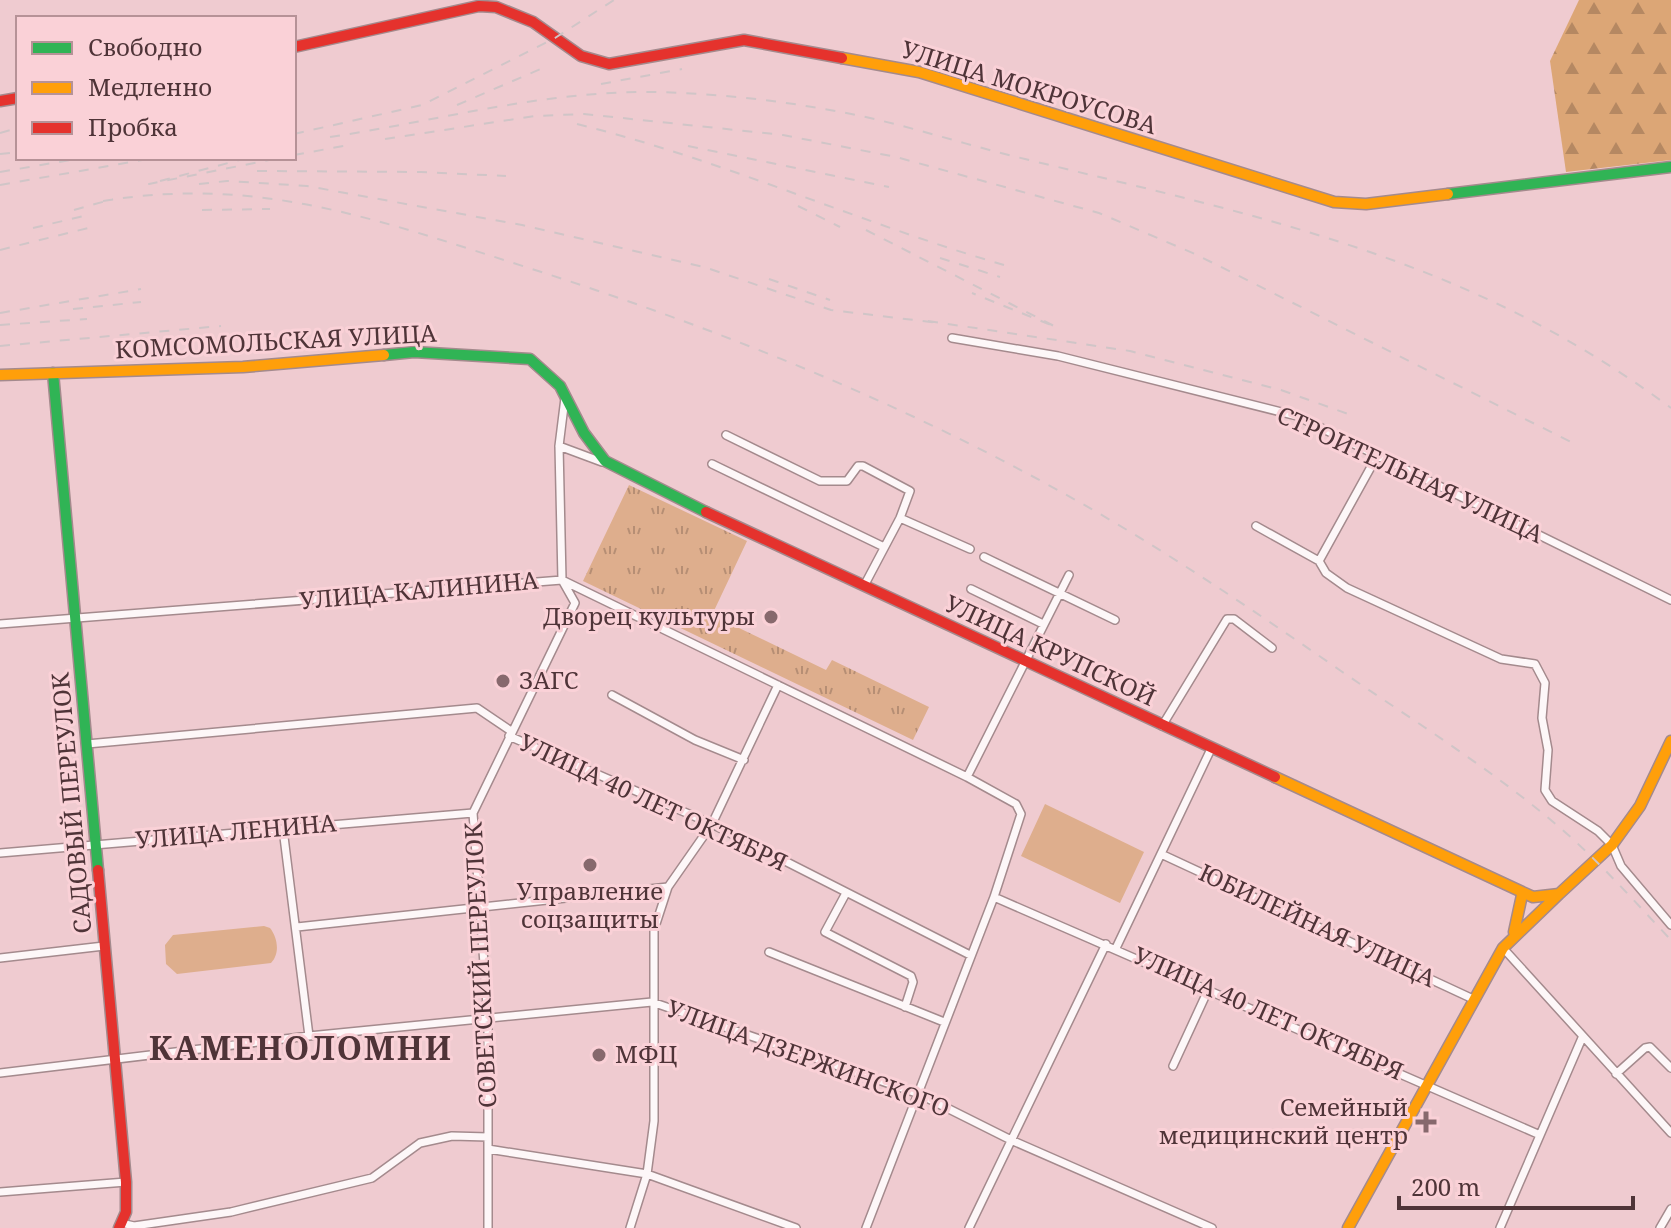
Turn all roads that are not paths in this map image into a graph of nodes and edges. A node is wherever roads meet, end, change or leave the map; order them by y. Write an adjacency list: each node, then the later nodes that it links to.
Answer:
1 (296, 47): 2 (main road, УЛИЦА МОКРОУСОВА)
2 (1671, 167)
3 (952, 338): 10 (street, СТРОИТЕЛЬНАЯ УЛИЦА)
4 (549, 371): 5 (main road, КОМСОМОЛЬСКАЯ УЛИЦА); 7 (main road, УЛИЦА КРУПСКОЙ)
5 (53, 373): 6 (main road, КОМСОМОЛЬСКАЯ УЛИЦА); 25 (main road, САДОВЫЙ ПЕРЕУЛОК)
6 (0, 375)
7 (565, 393): 9 (street, СОВЕТСКИЙ ПЕРЕУЛОК); 11 (main road, УЛИЦА КРУПСКОЙ)
8 (726, 435): 13 (street)
9 (559, 446): 11 (street); 20 (street, СОВЕТСКИЙ ПЕРЕУЛОК)
10 (1377, 456): 18 (street); 24 (street, СТРОИТЕЛЬНАЯ УЛИЦА)
11 (607, 464): 21 (main road, УЛИЦА КРУПСКОЙ)
12 (712, 464): 15 (street)
13 (900, 518): 15 (street); 16 (street)
14 (1256, 526): 18 (street)
15 (884, 547): 21 (street)
16 (970, 549)
17 (984, 557): 23 (street)
18 (1319, 561): 45 (street)
19 (1069, 575): 23 (street)
20 (562, 580): 25 (street, УЛИЦА КАЛИНИНА); 31 (street, УЛИЦА КАЛИНИНА); 34 (street, СОВЕТСКИЙ ПЕРЕУЛОК)
21 (864, 586): 30 (main road, УЛИЦА КРУПСКОЙ)
22 (971, 589): 28 (street)
23 (1059, 594): 26 (street); 28 (street)
24 (1671, 600)
25 (77, 619): 27 (street, УЛИЦА КАЛИНИНА); 36 (main road, САДОВЫЙ ПЕРЕУЛОК)
26 (1115, 620)
27 (0, 624)
28 (1043, 624): 30 (street)
29 (1272, 648): 33 (street)
30 (1024, 661): 33 (main road, УЛИЦА КРУПСКОЙ); 40 (street)
31 (778, 685): 38 (street); 40 (street, УЛИЦА КАЛИНИНА)
32 (612, 695): 38 (street)
33 (1162, 726): 37 (main road, УЛИЦА КРУПСКОЙ)
34 (510, 734): 36 (street, УЛИЦА 40 ЛЕТ ОКТЯБРЯ); 41 (street, СОВЕТСКИЙ ПЕРЕУЛОК); 42 (street, УЛИЦА 40 ЛЕТ ОКТЯБРЯ)
35 (1671, 741): 39 (main road)
36 (87, 744): 44 (main road, САДОВЫЙ ПЕРЕУЛОК)
37 (1211, 749): 47 (street); 51 (main road, УЛИЦА КРУПСКОЙ)
38 (744, 760): 42 (street)
39 (1666, 764): 45 (main road)
40 (967, 777): 52 (street, УЛИЦА КАЛИНИНА)
41 (473, 813): 43 (street, УЛИЦА ЛЕНИНА); 53 (street, СОВЕТСКИЙ ПЕРЕУЛОК)
42 (712, 824): 48 (street); 49 (street, УЛИЦА 40 ЛЕТ ОКТЯБРЯ)
43 (283, 829): 44 (street, УЛИЦА ЛЕНИНА); 55 (street)
44 (95, 844): 46 (street, УЛИЦА ЛЕНИНА); 58 (main road, САДОВЫЙ ПЕРЕУЛОК)
45 (1612, 845): 50 (main road); 54 (street)
46 (0, 853)
47 (1161, 854): 59 (street); 65 (street, ЮБИЛЕЙНАЯ УЛИЦА)
48 (668, 887): 53 (street); 66 (street)
49 (846, 893): 62 (street, УЛИЦА 40 ЛЕТ ОКТЯБРЯ); 67 (street)
50 (1559, 894): 51 (main road, УЛИЦА КРУПСКОЙ); 56 (main road)
51 (1522, 895): 56 (main road)
52 (994, 897): 57 (street, УЛИЦА 40 ЛЕТ ОКТЯБРЯ); 62 (street)
53 (480, 907): 55 (street); 68 (street, СОВЕТСКИЙ ПЕРЕУЛОК)
54 (1671, 925)
55 (297, 927): 70 (street)
56 (1511, 937): 60 (main road)
57 (1106, 944): 59 (street, УЛИЦА 40 ЛЕТ ОКТЯБРЯ); 82 (street)
58 (104, 946): 63 (street); 72 (main road, САДОВЫЙ ПЕРЕУЛОК)
59 (1116, 948): 64 (street, УЛИЦА 40 ЛЕТ ОКТЯБРЯ)
60 (1503, 948): 65 (main road); 71 (street)
61 (769, 952): 67 (street)
62 (970, 955): 69 (street)
63 (0, 958)
64 (1209, 988): 73 (street); 77 (street, УЛИЦА 40 ЛЕТ ОКТЯБРЯ)
65 (1473, 999): 77 (main road)
66 (652, 1002): 68 (street, УЛИЦА ДЗЕРЖИНСКОГО); 78 (street, УЛИЦА ДЗЕРЖИНСКОГО); 84 (street)
67 (905, 1007): 69 (street)
68 (488, 1019): 70 (street, УЛИЦА ДЗЕРЖИНСКОГО); 81 (street, СОВЕТСКИЙ ПЕРЕУЛОК)
69 (944, 1022): 78 (street)
70 (309, 1036): 72 (street, УЛИЦА ДЗЕРЖИНСКОГО)
71 (1582, 1038): 76 (street); 80 (street)
72 (115, 1059): 75 (street, УЛИЦА ДЗЕРЖИНСКОГО); 85 (main road, САДОВЫЙ ПЕРЕУЛОК)
73 (1173, 1066)
74 (1671, 1068): 76 (street)
75 (0, 1073)
76 (1616, 1074): 79 (street)
77 (1426, 1087): 80 (street, УЛИЦА 40 ЛЕТ ОКТЯБРЯ); 95 (main road)
78 (919, 1094): 82 (street, УЛИЦА ДЗЕРЖИНСКОГО); 92 (street)
79 (1671, 1133)
80 (1540, 1135): 96 (street)
81 (488, 1137): 83 (street, СОВЕТСКИЙ ПЕРЕУЛОК); 88 (street)
82 (1011, 1140): 93 (street); 94 (street, УЛИЦА ДЗЕРЖИНСКОГО)
83 (488, 1149): 84 (street); 89 (street, СОВЕТСКИЙ ПЕРЕУЛОК)
84 (647, 1174): 90 (street); 91 (street)
85 (126, 1182): 86 (street); 88 (main road, САДОВЫЙ ПЕРЕУЛОК)
86 (0, 1192)
87 (1671, 1209): 97 (street)
88 (120, 1226)
89 (488, 1228)
90 (630, 1228)
91 (796, 1228)
92 (866, 1228)
93 (969, 1228)
94 (1212, 1228)
95 (1348, 1228)
96 (1500, 1228)
97 (1660, 1228)

